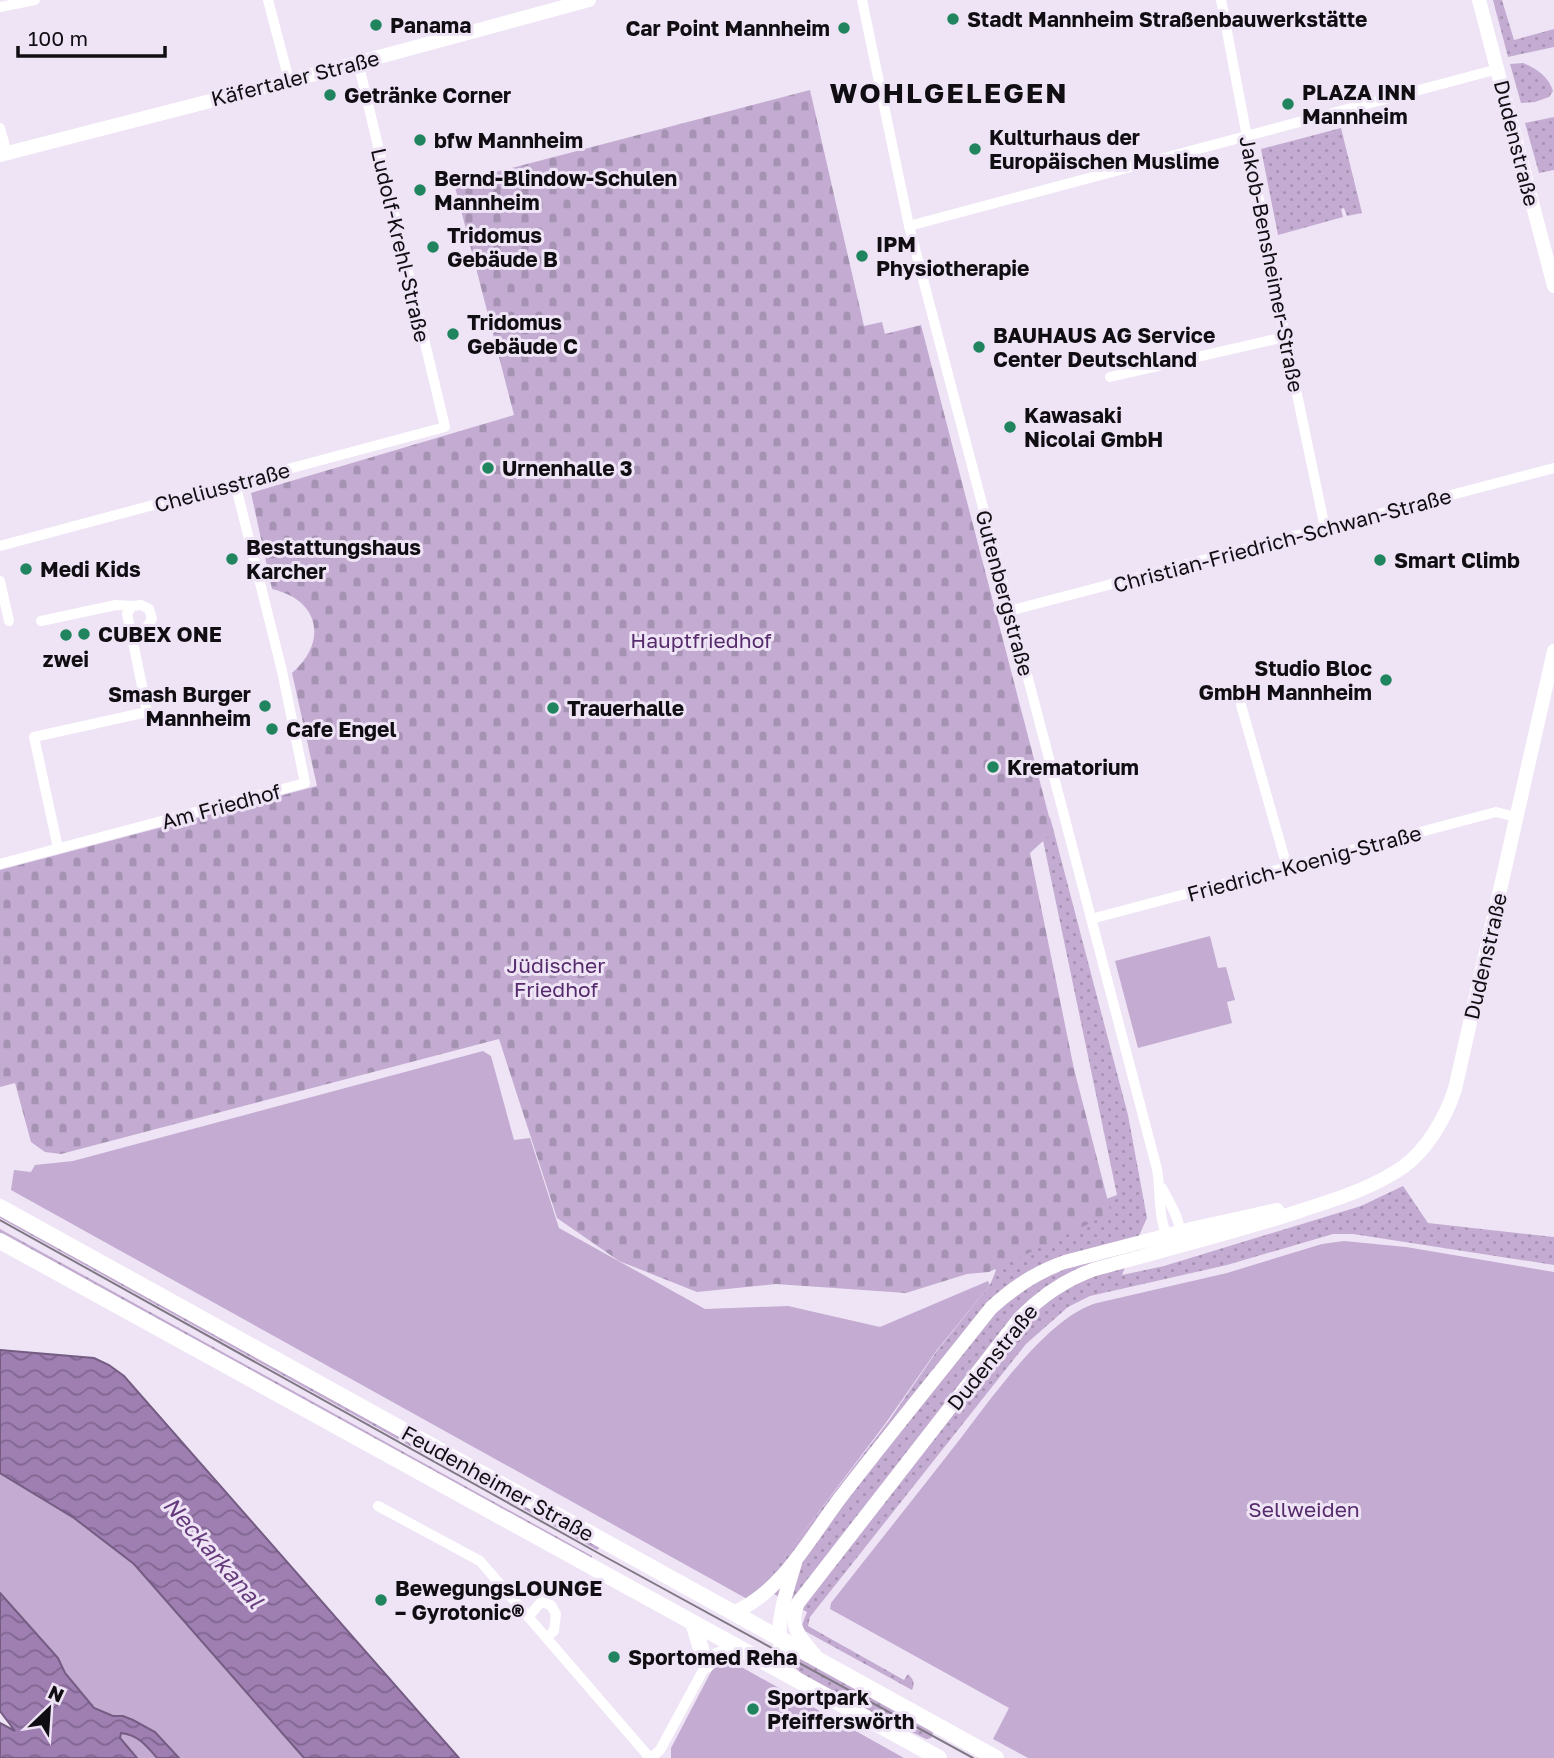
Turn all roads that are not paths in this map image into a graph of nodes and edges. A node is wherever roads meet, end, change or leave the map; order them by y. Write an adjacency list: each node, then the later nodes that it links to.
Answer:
1 (35, 0): 7 (street)
2 (268, 0): 10 (street)
3 (589, 0): 8 (street, Käfertaler Straße)
4 (862, 0): 14 (street, Gutenbergstraße)
5 (1221, 0): 12 (street, Jakob-Bensheimer-Straße)
6 (1479, 0): 9 (street, Dudenstraße)
7 (0, 6)
8 (358, 62): 10 (street, Käfertaler Straße); 18 (street, Ludolf-Krehl-Straße)
9 (1498, 69): 12 (street); 15 (street, Dudenstraße)
10 (289, 80): 13 (street, Käfertaler Straße)
11 (0, 128): 13 (street)
12 (1247, 137): 14 (street); 16 (street, Jakob-Bensheimer-Straße)
13 (4, 150)
14 (909, 226): 25 (street, Gutenbergstraße)
15 (1554, 286)
16 (1285, 337): 17 (street); 21 (street, Jakob-Bensheimer-Straße)
17 (1110, 377)
18 (445, 427): 20 (street, Cheliusstraße)
19 (1554, 468): 21 (street, Christian-Friedrich-Schwan-Straße)
20 (235, 483): 22 (street, Cheliusstraße); 32 (street, Am Friedhof)
21 (1325, 528): 25 (street, Christian-Friedrich-Schwan-Straße)
22 (0, 547)
23 (0, 580): 26 (street)
24 (132, 606): 27 (street); 28 (street); 28 (street)
25 (1009, 611): 35 (street, Gutenbergstraße)
26 (9, 621)
27 (41, 621)
28 (131, 633): 32 (street)
29 (1554, 651): 31 (street, Dudenstraße)
30 (1241, 705): 34 (street)
31 (1516, 817): 34 (street, Friedrich-Koenig-Straße); 36 (street, Dudenstraße)
32 (58, 848): 33 (street, Am Friedhof)
33 (0, 864)
34 (1287, 867): 35 (street, Friedrich-Koenig-Straße)
35 (1091, 919): 38 (street, Gutenbergstraße)
36 (1329, 1202): 38 (street, Dudenstraße); 40 (street, Dudenstraße)
37 (0, 1207): 42 (main road, Feudenheimer Straße)
38 (1173, 1234): 40 (street, Gutenbergstraße); 43 (street, Dudenstraße)
39 (0, 1241): 44 (main road, Feudenheimer Straße)
40 (1178, 1247): 51 (street, Dudenstraße)
41 (378, 1506): 46 (street)
42 (625, 1553): 44 (main road); 45 (main road, Feudenheimer Straße)
43 (796, 1559): 45 (street, Dudenstraße); 49 (street, Dudenstraße)
44 (597, 1569): 47 (main road, Feudenheimer Straße)
45 (733, 1613): 49 (main road, Feudenheimer Straße)
46 (529, 1616): 48 (street); 48 (street)
47 (693, 1623): 50 (main road, Feudenheimer Straße); 52 (main road)
48 (547, 1637): 56 (street)
49 (778, 1638): 51 (main road, Feudenheimer Straße); 53 (street)
50 (737, 1647): 52 (main road); 53 (main road, Feudenheimer Straße)
51 (821, 1662): 54 (main road, Feudenheimer Straße)
52 (706, 1664): 56 (street)
53 (789, 1676): 55 (main road, Feudenheimer Straße)
54 (940, 1727): 55 (main road); 58 (main road, Feudenheimer Straße)
55 (911, 1743): 57 (main road, Feudenheimer Straße)
56 (651, 1758)
57 (939, 1758)
58 (996, 1758)

